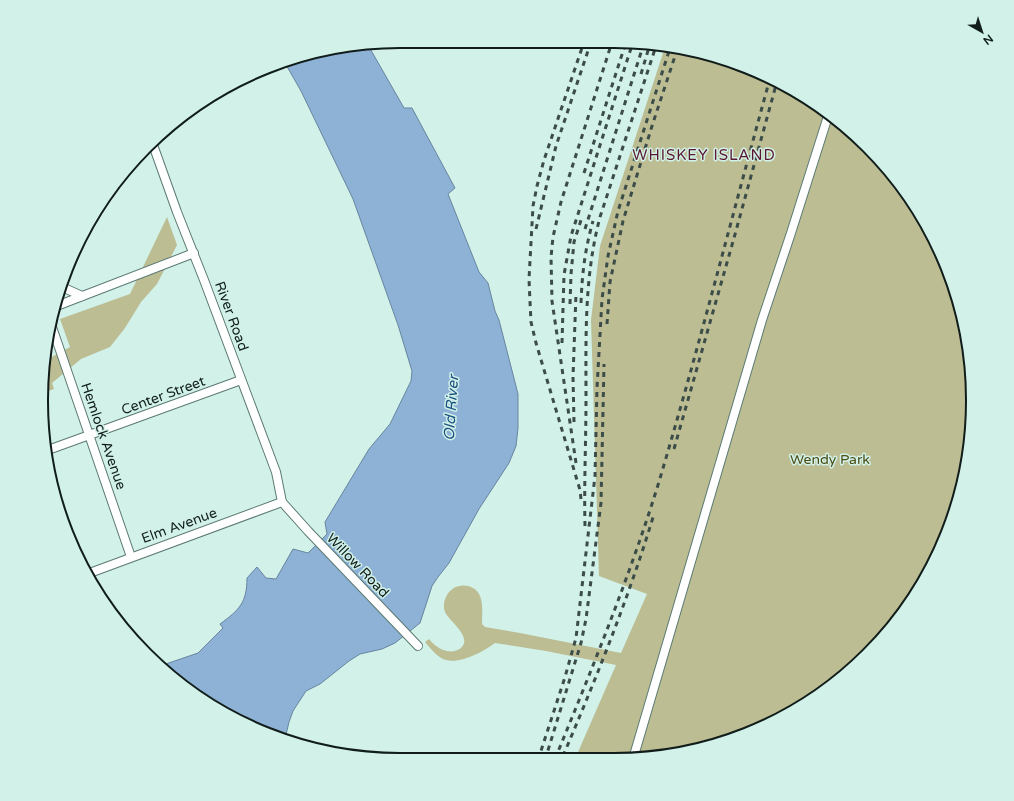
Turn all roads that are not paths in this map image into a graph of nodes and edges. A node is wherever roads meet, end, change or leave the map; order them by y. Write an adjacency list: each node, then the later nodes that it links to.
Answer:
1 (827, 120): 15 (street)
2 (154, 148): 3 (street, River Road)
3 (194, 254): 5 (street); 8 (street, River Road)
4 (66, 290): 5 (street)
5 (82, 296): 6 (street)
6 (62, 304)
7 (55, 334): 9 (street, Hemlock Avenue)
8 (241, 380): 9 (street, Center Street); 11 (street, River Road)
9 (89, 435): 10 (street, Center Street); 12 (street, Hemlock Avenue)
10 (51, 449)
11 (282, 502): 12 (street, Elm Avenue); 14 (street, Willow Road)
12 (131, 556): 13 (street, Elm Avenue)
13 (92, 572)
14 (418, 646)
15 (635, 752)

